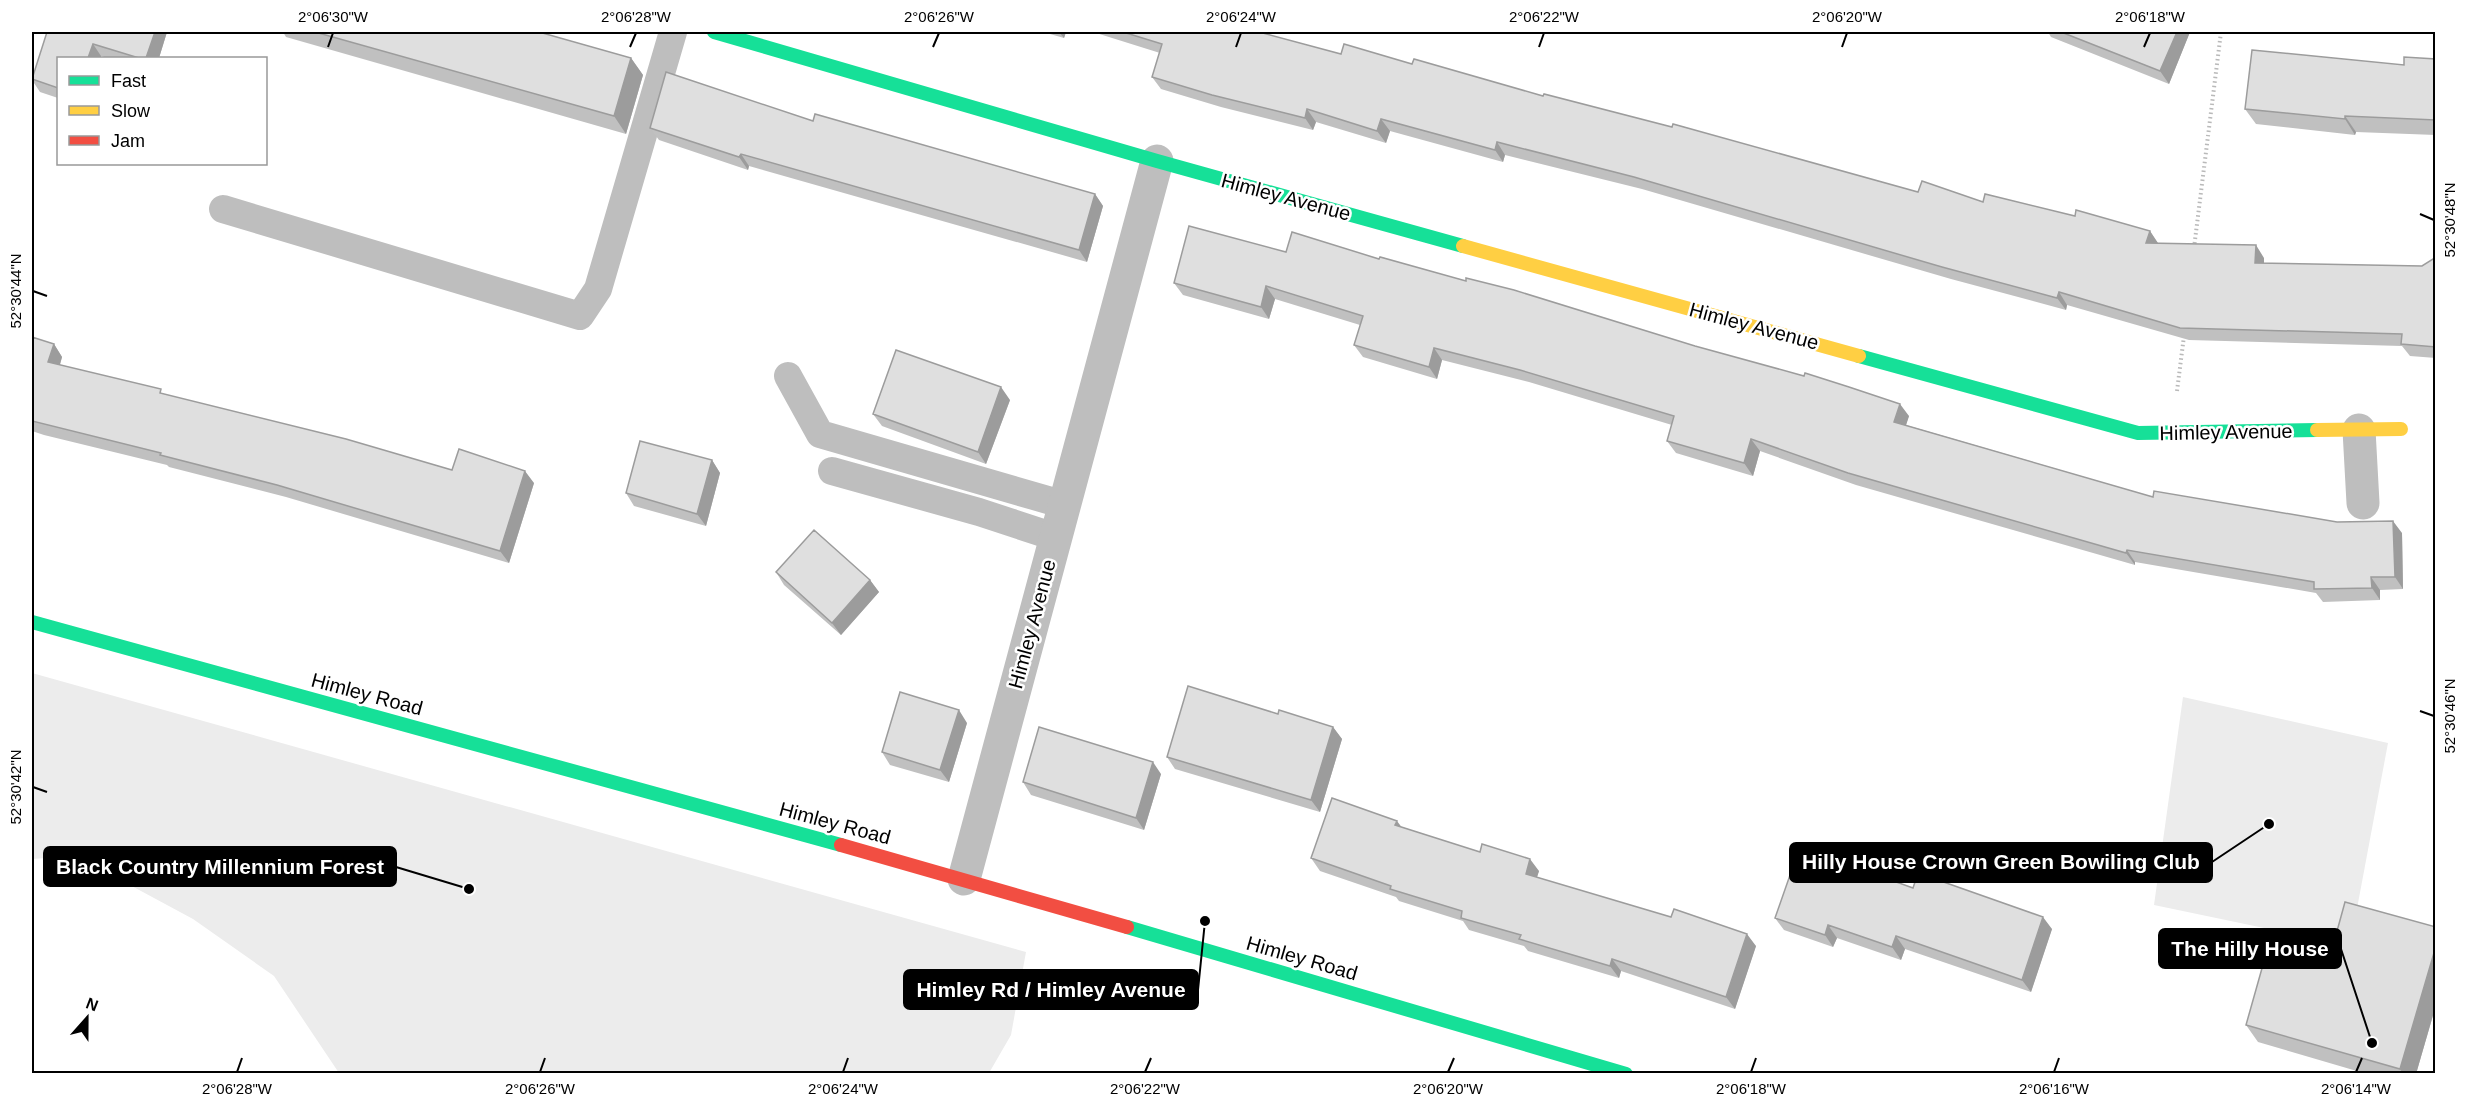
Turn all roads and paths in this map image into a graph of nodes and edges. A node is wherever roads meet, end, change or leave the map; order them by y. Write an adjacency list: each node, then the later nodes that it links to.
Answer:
1 (673, 32): 5 (lane)
2 (714, 32): 4 (street, Himley Avenue)
3 (2221, 32): 6 (path)
4 (1157, 161): 11 (street, Himley Avenue); 14 (street, Himley Avenue)
5 (223, 209)
6 (2193, 255)
7 (2185, 326): 11 (path)
8 (788, 376): 14 (lane)
9 (2402, 429): 10 (street, Himley Avenue)
10 (2359, 430): 11 (street, Himley Avenue); 13 (street)
11 (2172, 432)
12 (832, 471): 15 (lane)
13 (2363, 503)
14 (1065, 505): 15 (street, Himley Avenue)
15 (1055, 537): 17 (street, Himley Avenue)
16 (32, 622): 17 (street, Himley Road)
17 (964, 879): 18 (street, Himley Road)
18 (1626, 1074)

